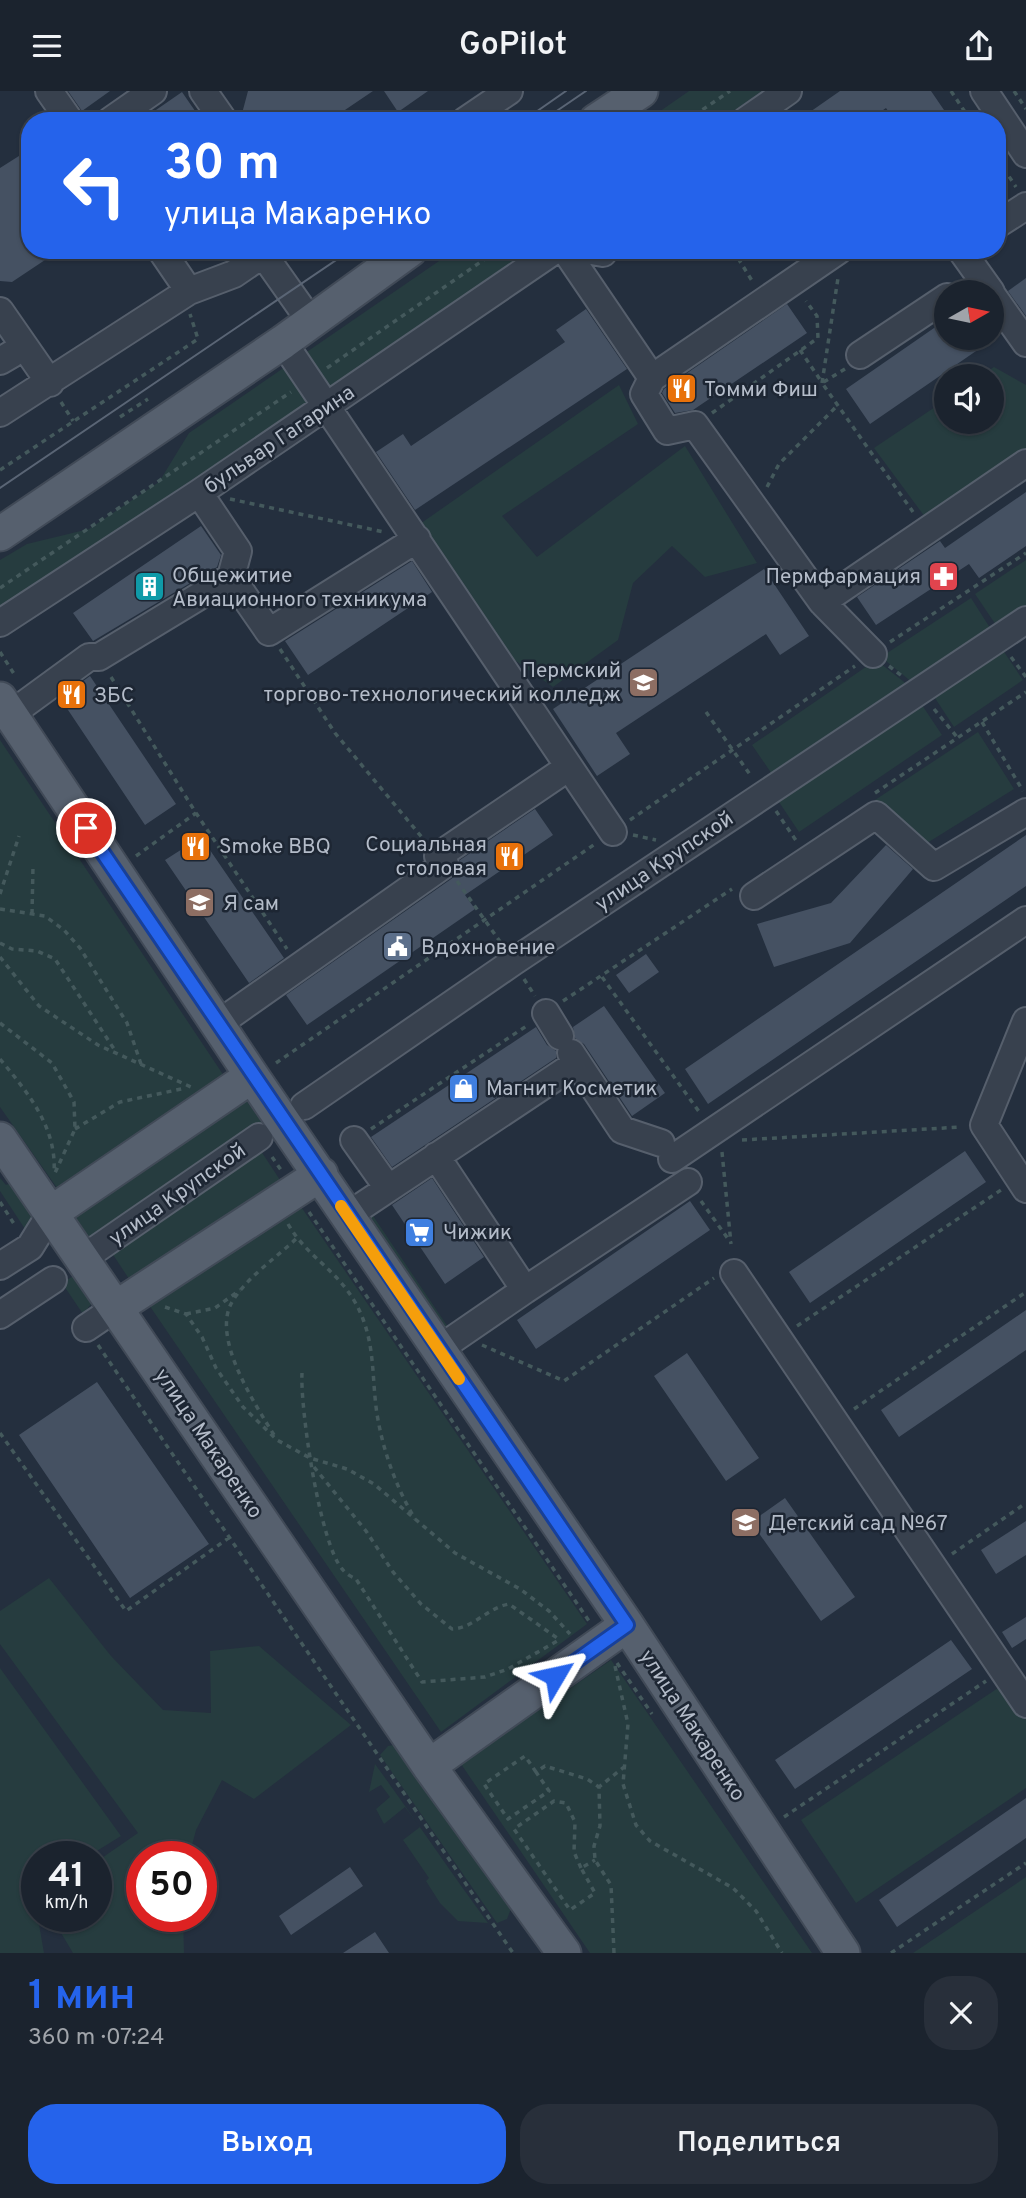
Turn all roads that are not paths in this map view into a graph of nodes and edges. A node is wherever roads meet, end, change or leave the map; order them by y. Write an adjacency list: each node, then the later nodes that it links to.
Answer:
1 (49, 91): 8 (street)
2 (153, 91): 9 (street)
3 (509, 91): 7 (street)
4 (788, 91): 11 (street)
5 (984, 91): 12 (street)
6 (631, 94): 10 (main road)
7 (473, 107)
8 (64, 112)
9 (123, 112)
10 (608, 112)
11 (758, 112)
12 (998, 112)
13 (1006, 124): 14 (street)
14 (1026, 154)
15 (1023, 199): 16 (street)
16 (1006, 216)
17 (167, 259): 26 (street)
18 (256, 259): 26 (street)
19 (270, 259): 30 (street)
20 (398, 259): 30 (main road)
21 (542, 259): 36 (street, бульвар Гагарина)
22 (571, 259): 34 (street)
23 (826, 259): 34 (street)
24 (967, 259): 25 (street)
25 (982, 280)
26 (189, 291): 35 (street)
27 (934, 306): 33 (street)
28 (0, 311): 35 (street)
29 (1004, 311): 32 (street)
30 (311, 322): 31 (main road)
31 (283, 342): 36 (street); 40 (main road)
32 (1026, 343)
33 (860, 355)
34 (652, 378): 43 (street)
35 (50, 383): 37 (street)
36 (327, 406): 39 (street, бульвар Гагарина); 41 (street)
37 (0, 413)
38 (1026, 463): 43 (street)
39 (211, 495): 42 (street); 45 (street, бульвар Гагарина)
40 (0, 534)
41 (417, 538): 42 (street); 48 (street)
42 (231, 577): 47 (street)
43 (822, 602): 46 (street)
44 (1026, 620): 58 (street, улица Крупской)
45 (0, 623)
46 (873, 653)
47 (5, 706): 55 (main road, улица Макаренко)
48 (569, 767): 50 (street); 55 (street)
49 (1026, 812): 51 (street)
50 (613, 832)
51 (747, 889)
52 (1026, 920): 56 (street)
53 (546, 1013): 56 (street)
54 (1026, 1021): 65 (street)
55 (218, 1024): 57 (main road, улица Макаренко)
56 (569, 1050): 62 (street)
57 (264, 1069): 63 (main road, улица Макаренко); 67 (main road)
58 (304, 1106)
59 (259, 1137): 69 (street, улица Крупской)
60 (0, 1139): 67 (main road, улица Макаренко)
61 (354, 1140): 66 (street)
62 (436, 1156): 66 (street); 73 (street)
63 (321, 1174): 68 (main road, улица Макаренко); 74 (main road)
64 (688, 1182): 73 (street)
65 (1023, 1183)
66 (388, 1188): 68 (street)
67 (58, 1196): 70 (street); 74 (main road, улица Макаренко)
68 (347, 1216): 77 (main road, улица Макаренко)
69 (95, 1250)
70 (0, 1266)
71 (733, 1266): 79 (street)
72 (52, 1280): 75 (street)
73 (525, 1290): 77 (street)
74 (117, 1307): 76 (street); 80 (main road, улица Макаренко)
75 (0, 1315)
76 (86, 1328)
77 (449, 1342): 78 (main road, улица Макаренко)
78 (627, 1625): 80 (main road); 82 (main road, улица Макаренко)
79 (1026, 1704)
80 (429, 1766): 81 (main road, улица Макаренко)
81 (564, 1953)
82 (843, 1953)

